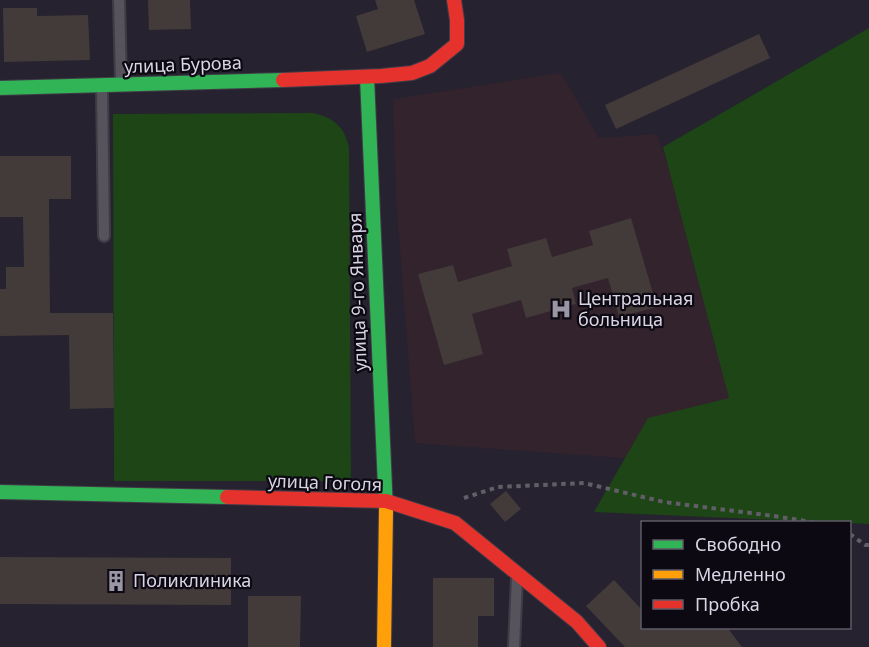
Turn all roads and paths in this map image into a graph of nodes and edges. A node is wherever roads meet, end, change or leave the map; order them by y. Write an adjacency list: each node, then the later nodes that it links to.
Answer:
1 (119, 0): 4 (lane)
2 (454, 0): 3 (street)
3 (367, 77): 4 (street, улица Бурова); 9 (street, улица 9-го Января)
4 (121, 84): 5 (street, улица Бурова)
5 (102, 85): 6 (street, улица Бурова); 7 (lane)
6 (0, 88)
7 (104, 236)
8 (0, 492): 9 (street, улица Гоголя)
9 (386, 501): 14 (street, улица Гоголя); 15 (street, улица 9-го Января)
10 (454, 502): 11 (path)
11 (806, 521)
12 (851, 535): 13 (path)
13 (869, 545)
14 (517, 573): 16 (lane); 17 (street, улица Гоголя)
15 (384, 647)
16 (514, 647)
17 (599, 647)

